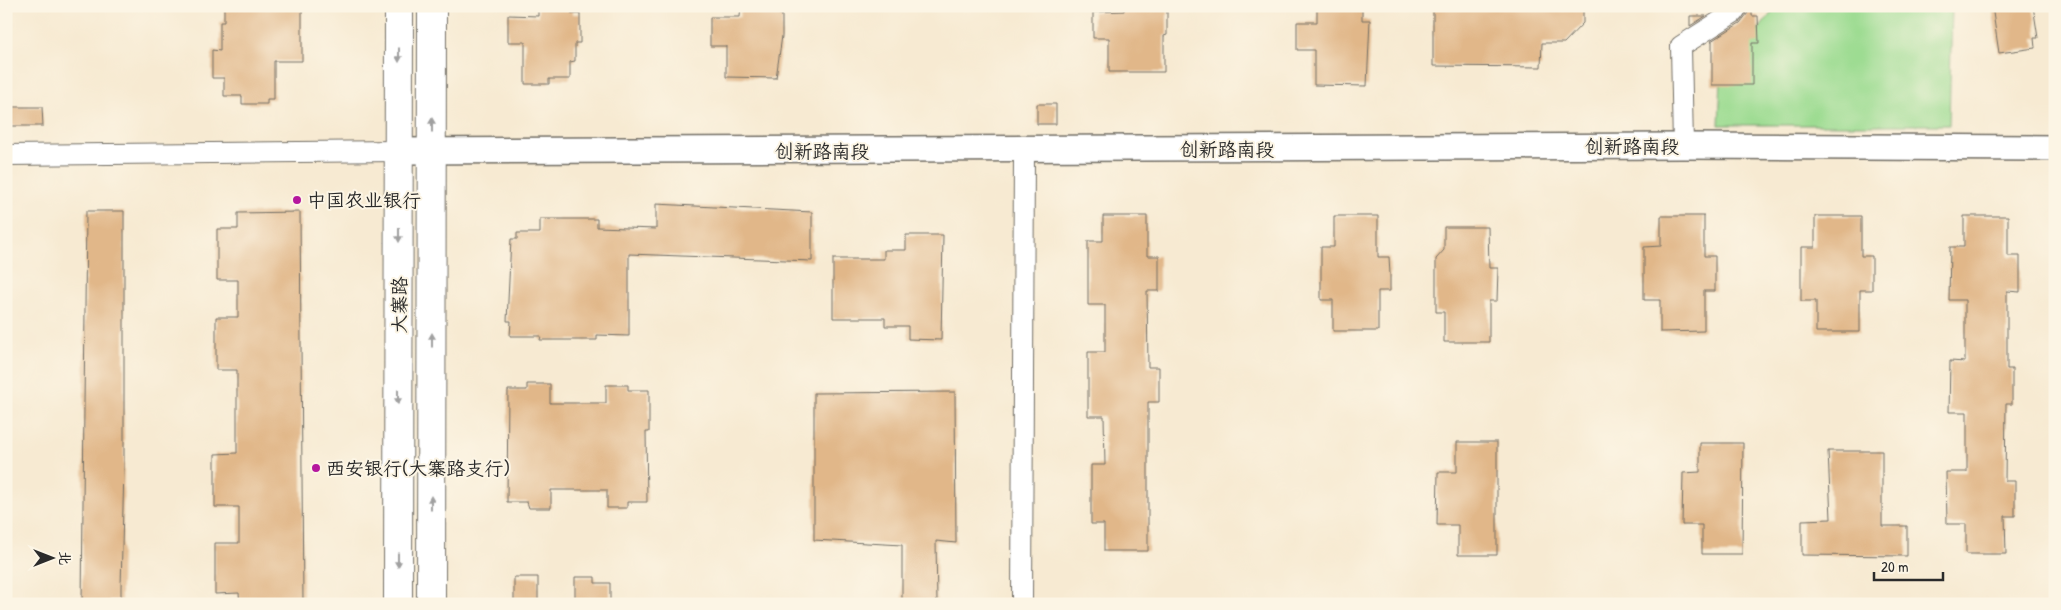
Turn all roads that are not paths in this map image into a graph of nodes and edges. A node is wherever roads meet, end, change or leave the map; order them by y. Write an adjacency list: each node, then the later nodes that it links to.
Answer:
1 (400, 6): 7 (main road, 大寨路, one-way to 7)
2 (432, 6): 8 (main road, 大寨路, one-way to 2)
3 (1738, 6): 4 (street)
4 (1683, 146): 5 (street, 创新路南段); 6 (street, 创新路南段)
5 (2055, 148)
6 (1024, 150): 8 (street, 创新路南段); 12 (street)
7 (399, 151): 8 (street, 创新路南段); 9 (street); 10 (main road, 大寨路, one-way to 10)
8 (432, 152): 11 (main road, 大寨路, one-way to 8)
9 (6, 155)
10 (398, 604)
11 (431, 604)
12 (1022, 604)

